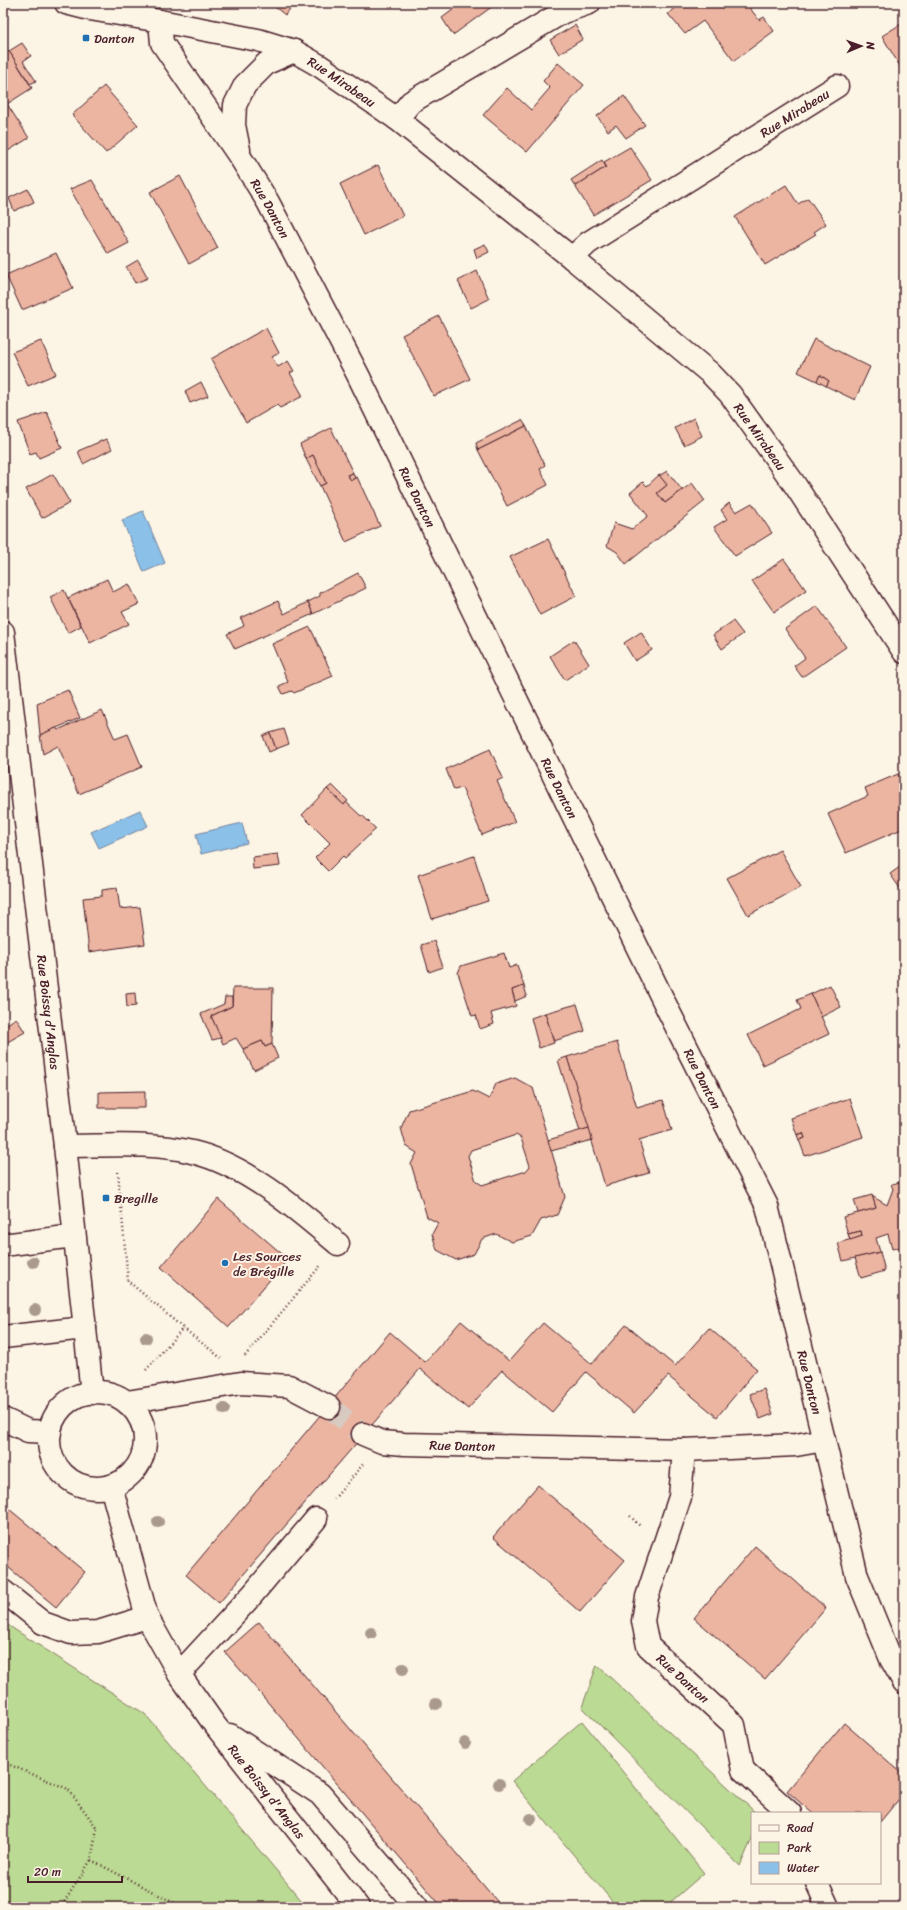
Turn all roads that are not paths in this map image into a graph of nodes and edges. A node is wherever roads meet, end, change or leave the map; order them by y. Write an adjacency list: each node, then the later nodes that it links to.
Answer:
1 (66, 3): 3 (street, Rue Mirabeau)
2 (589, 3): 6 (street)
3 (160, 21): 4 (street, Rue Mirabeau); 7 (street, Rue Danton)
4 (294, 51): 6 (street, Rue Mirabeau); 7 (street, Rue Danton)
5 (837, 86): 8 (street, Rue Mirabeau)
6 (397, 119): 8 (street, Rue Mirabeau)
7 (240, 157): 23 (street, Rue Danton)
8 (572, 258): 10 (street, Rue Mirabeau)
9 (3, 632): 11 (street, Rue Boissy d'Anglas)
10 (904, 652)
11 (65, 1146): 12 (street, Rue Boissy d'Anglas); 13 (street)
12 (74, 1236): 14 (street); 15 (street, Rue Boissy d'Anglas)
13 (338, 1244)
14 (3, 1245)
15 (85, 1328): 16 (street); 17 (street, Rue Boissy d'Anglas)
16 (3, 1337)
17 (92, 1393): 18 (street); 21 (street)
18 (124, 1401): 19 (street); 25 (street)
19 (329, 1407)
20 (3, 1419): 21 (street)
21 (50, 1432): 25 (street)
22 (372, 1438): 24 (street, Rue Danton)
23 (824, 1440): 24 (street, Rue Danton); 30 (street, Rue Danton)
24 (684, 1450): 32 (street, Rue Danton)
25 (110, 1486): 28 (street, Rue Boissy d'Anglas)
26 (316, 1519): 29 (street)
27 (3, 1591): 28 (street)
28 (148, 1617): 29 (street, Rue Boissy d'Anglas)
29 (179, 1674): 31 (street, Rue Boissy d'Anglas)
30 (904, 1682)
31 (214, 1724): 34 (street, Rue Boissy d'Anglas); 35 (street)
32 (789, 1812)
33 (817, 1884): 36 (street)
34 (358, 1907)
35 (417, 1907)
36 (828, 1907)

